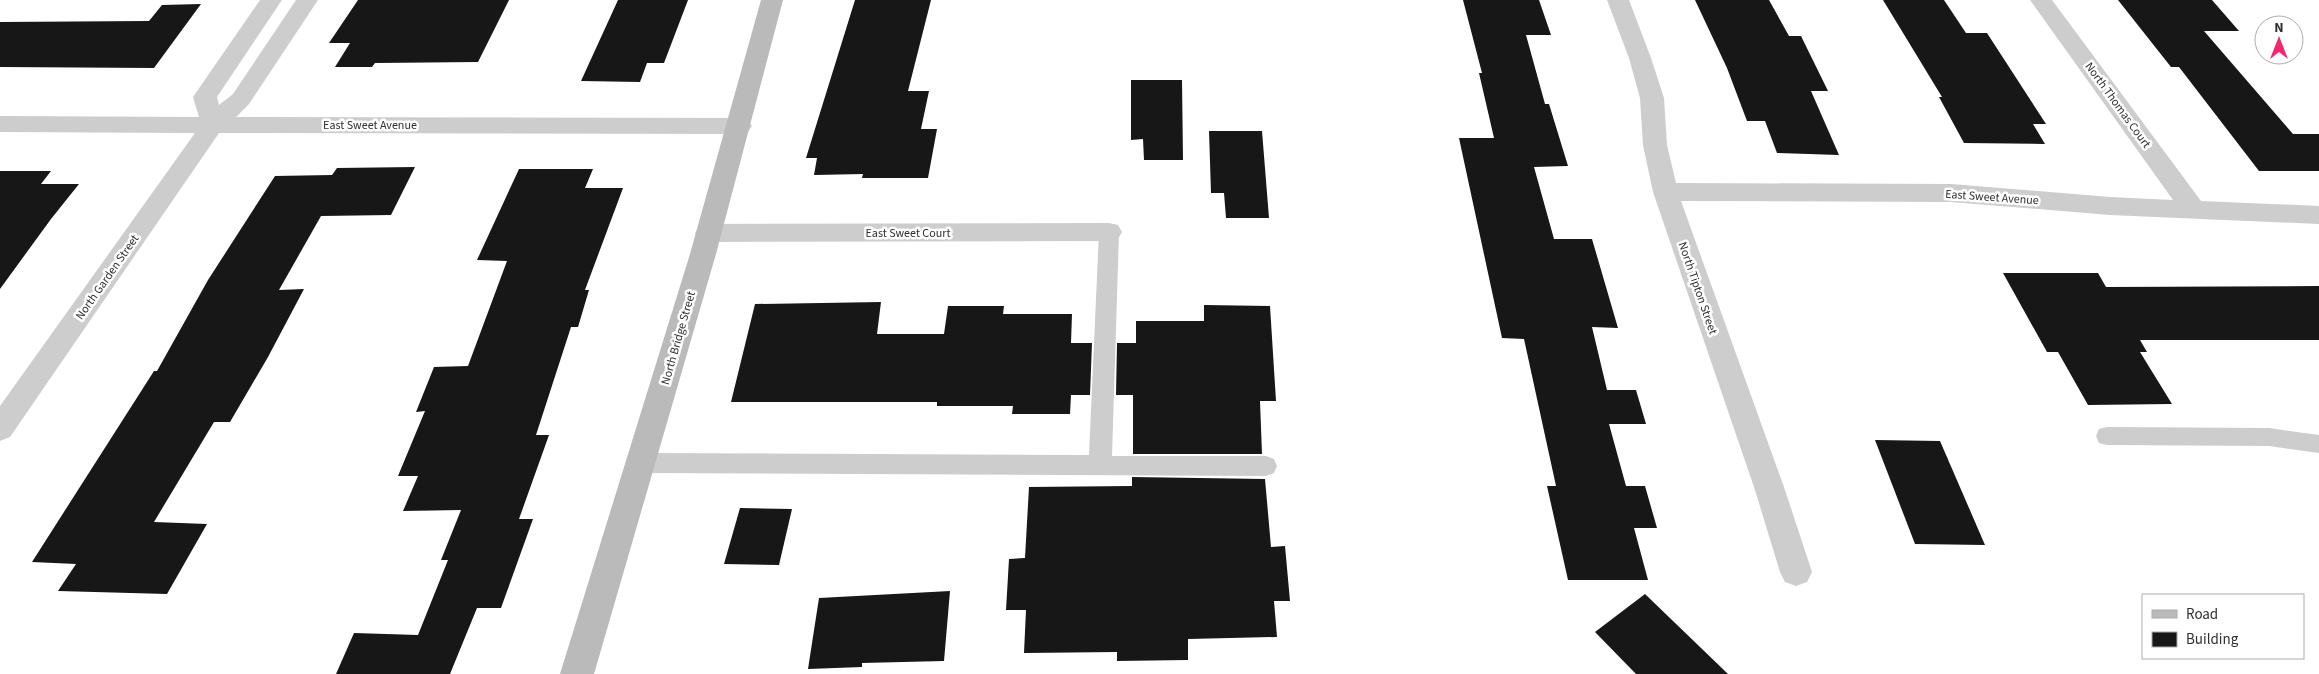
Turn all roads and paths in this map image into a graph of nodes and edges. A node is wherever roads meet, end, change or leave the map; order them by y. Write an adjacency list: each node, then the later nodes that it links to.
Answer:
1 (271, 0): 7 (street)
2 (307, 0): 7 (street, North Garden Street)
3 (772, 0): 8 (street, North Bridge Street)
4 (1618, 0): 9 (street, North Tipton Street)
5 (2041, 0): 10 (street, North Thomas Court)
6 (0, 124): 7 (street, East Sweet Avenue)
7 (213, 124): 8 (street, East Sweet Avenue); 14 (street, North Garden Street)
8 (740, 126): 13 (street, North Bridge Street)
9 (1665, 192): 10 (street, East Sweet Avenue); 20 (street, North Tipton Street)
10 (2195, 210): 11 (street, East Sweet Avenue)
11 (2319, 215)
12 (1109, 232): 13 (street, East Sweet Court); 18 (lane)
13 (708, 233): 17 (street, North Bridge Street)
14 (0, 429)
15 (2108, 436): 16 (lane)
16 (2319, 444)
17 (642, 463): 18 (lane); 21 (street, North Bridge Street)
18 (1100, 465): 19 (lane)
19 (1266, 466)
20 (1796, 572)
21 (577, 674)

